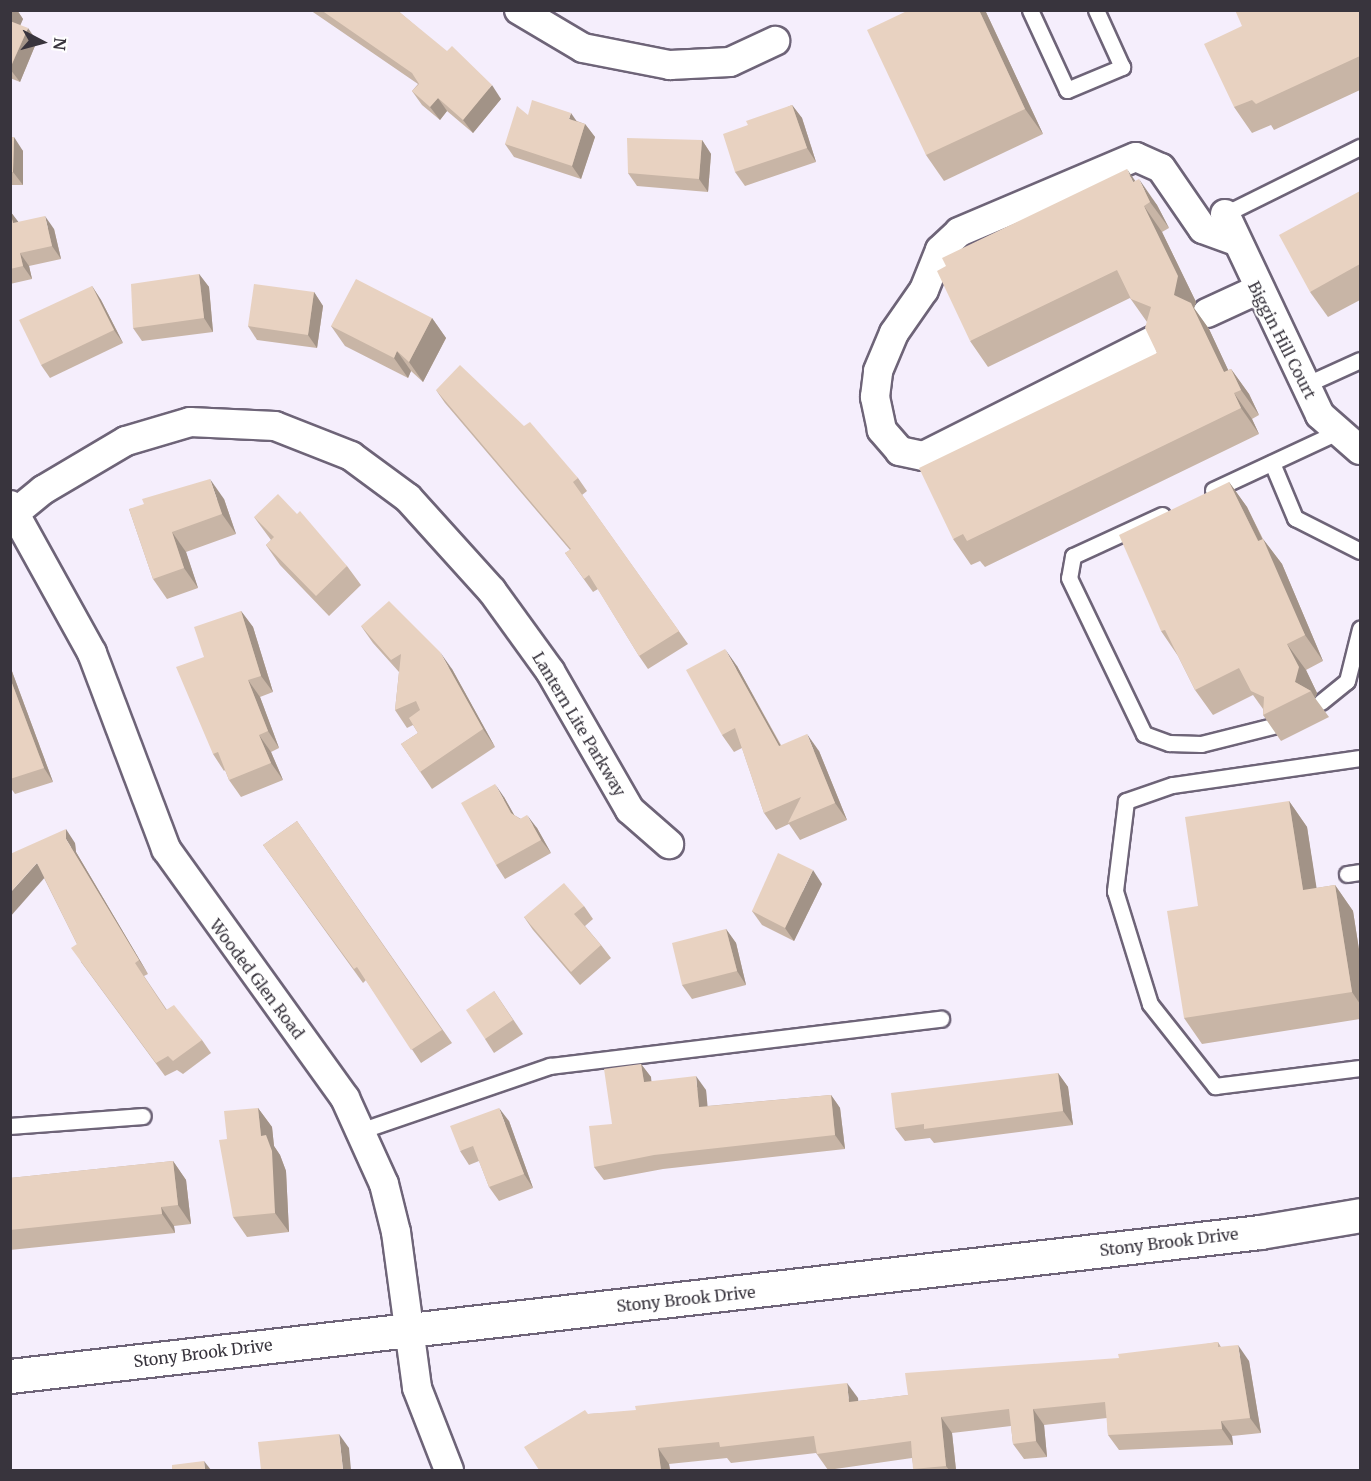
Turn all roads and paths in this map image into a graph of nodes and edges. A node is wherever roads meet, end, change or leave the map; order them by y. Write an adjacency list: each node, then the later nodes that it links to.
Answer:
1 (519, 10): 4 (street)
2 (1030, 10): 3 (lane)
3 (1096, 10)
4 (775, 41)
5 (1360, 147): 6 (lane)
6 (1225, 214): 7 (street, Biggin Hill Court)
7 (1234, 240): 8 (street, Biggin Hill Court); 10 (street)
8 (1257, 291): 9 (street); 12 (street, Biggin Hill Court)
9 (1207, 313)
10 (1154, 340)
11 (1360, 360): 12 (lane)
12 (1305, 385): 13 (street, Biggin Hill Court)
13 (1335, 433): 14 (street, Biggin Hill Court); 15 (lane)
14 (1360, 450)
15 (1272, 463): 16 (lane); 19 (lane)
16 (1199, 497)
17 (1178, 507): 23 (lane)
18 (12, 512): 25 (street, Lantern Lite Parkway); 30 (street, Wooded Glen Road)
19 (1360, 551)
20 (1360, 629): 21 (lane)
21 (1354, 682): 22 (lane)
22 (1321, 702)
23 (1273, 726)
24 (1360, 758): 27 (lane)
25 (669, 844)
26 (941, 1019): 30 (lane)
27 (1360, 1068)
28 (143, 1116): 29 (lane)
29 (10, 1126)
30 (360, 1131): 32 (street, Wooded Glen Road)
31 (1360, 1215): 32 (street, Stony Brook Drive)
32 (410, 1330): 33 (street, Stony Brook Drive); 34 (street, Wooded Glen Road)
33 (10, 1376)
34 (449, 1470)

